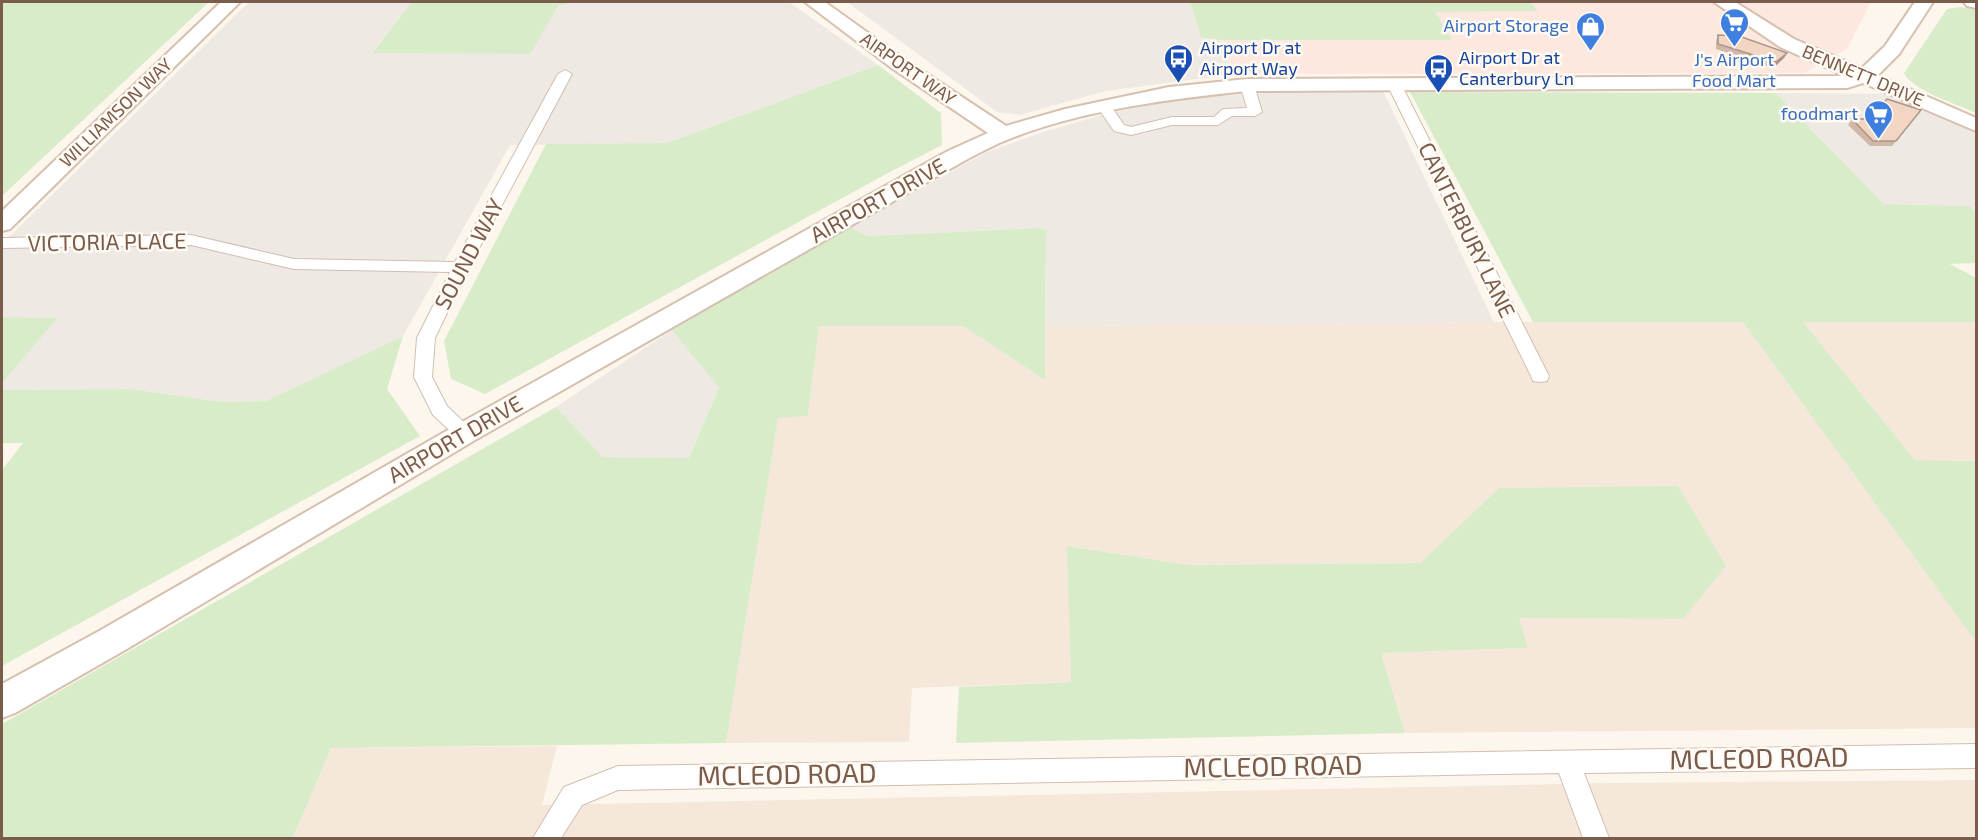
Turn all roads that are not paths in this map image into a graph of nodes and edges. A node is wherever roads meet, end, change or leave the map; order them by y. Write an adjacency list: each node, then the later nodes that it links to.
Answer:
1 (231, 2): 16 (main road, WILLIAMSON WAY)
2 (814, 2): 15 (main road, AIRPORT WAY)
3 (1723, 2): 6 (main road, BENNETT DRIVE)
4 (1924, 2): 5 (main road)
5 (1901, 38): 6 (main road); 8 (main road)
6 (1796, 48): 8 (main road, BENNETT DRIVE)
7 (565, 74): 18 (street, SOUND WAY)
8 (1865, 77): 9 (main road, AIRPORT DRIVE); 12 (main road, BENNETT DRIVE)
9 (1816, 83): 10 (main road, AIRPORT DRIVE); 12 (main road)
10 (1394, 84): 11 (main road, AIRPORT DRIVE); 19 (street, CANTERBURY LANE)
11 (1247, 85): 13 (main road, AIRPORT DRIVE); 13 (street)
12 (1913, 96): 14 (main road, BENNETT DRIVE)
13 (1103, 105): 15 (main road, AIRPORT DRIVE)
14 (1977, 125)
15 (1003, 134): 20 (main road, AIRPORT DRIVE)
16 (2, 224)
17 (2, 243): 18 (street, VICTORIA PLACE)
18 (461, 267): 20 (street, SOUND WAY)
19 (1539, 376)
20 (465, 433): 21 (main road, AIRPORT DRIVE)
21 (2, 702)
22 (1977, 756): 23 (street, MCLEOD ROAD)
23 (1567, 761): 24 (street, MCLEOD ROAD); 25 (street)
24 (546, 838)
25 (1596, 838)

